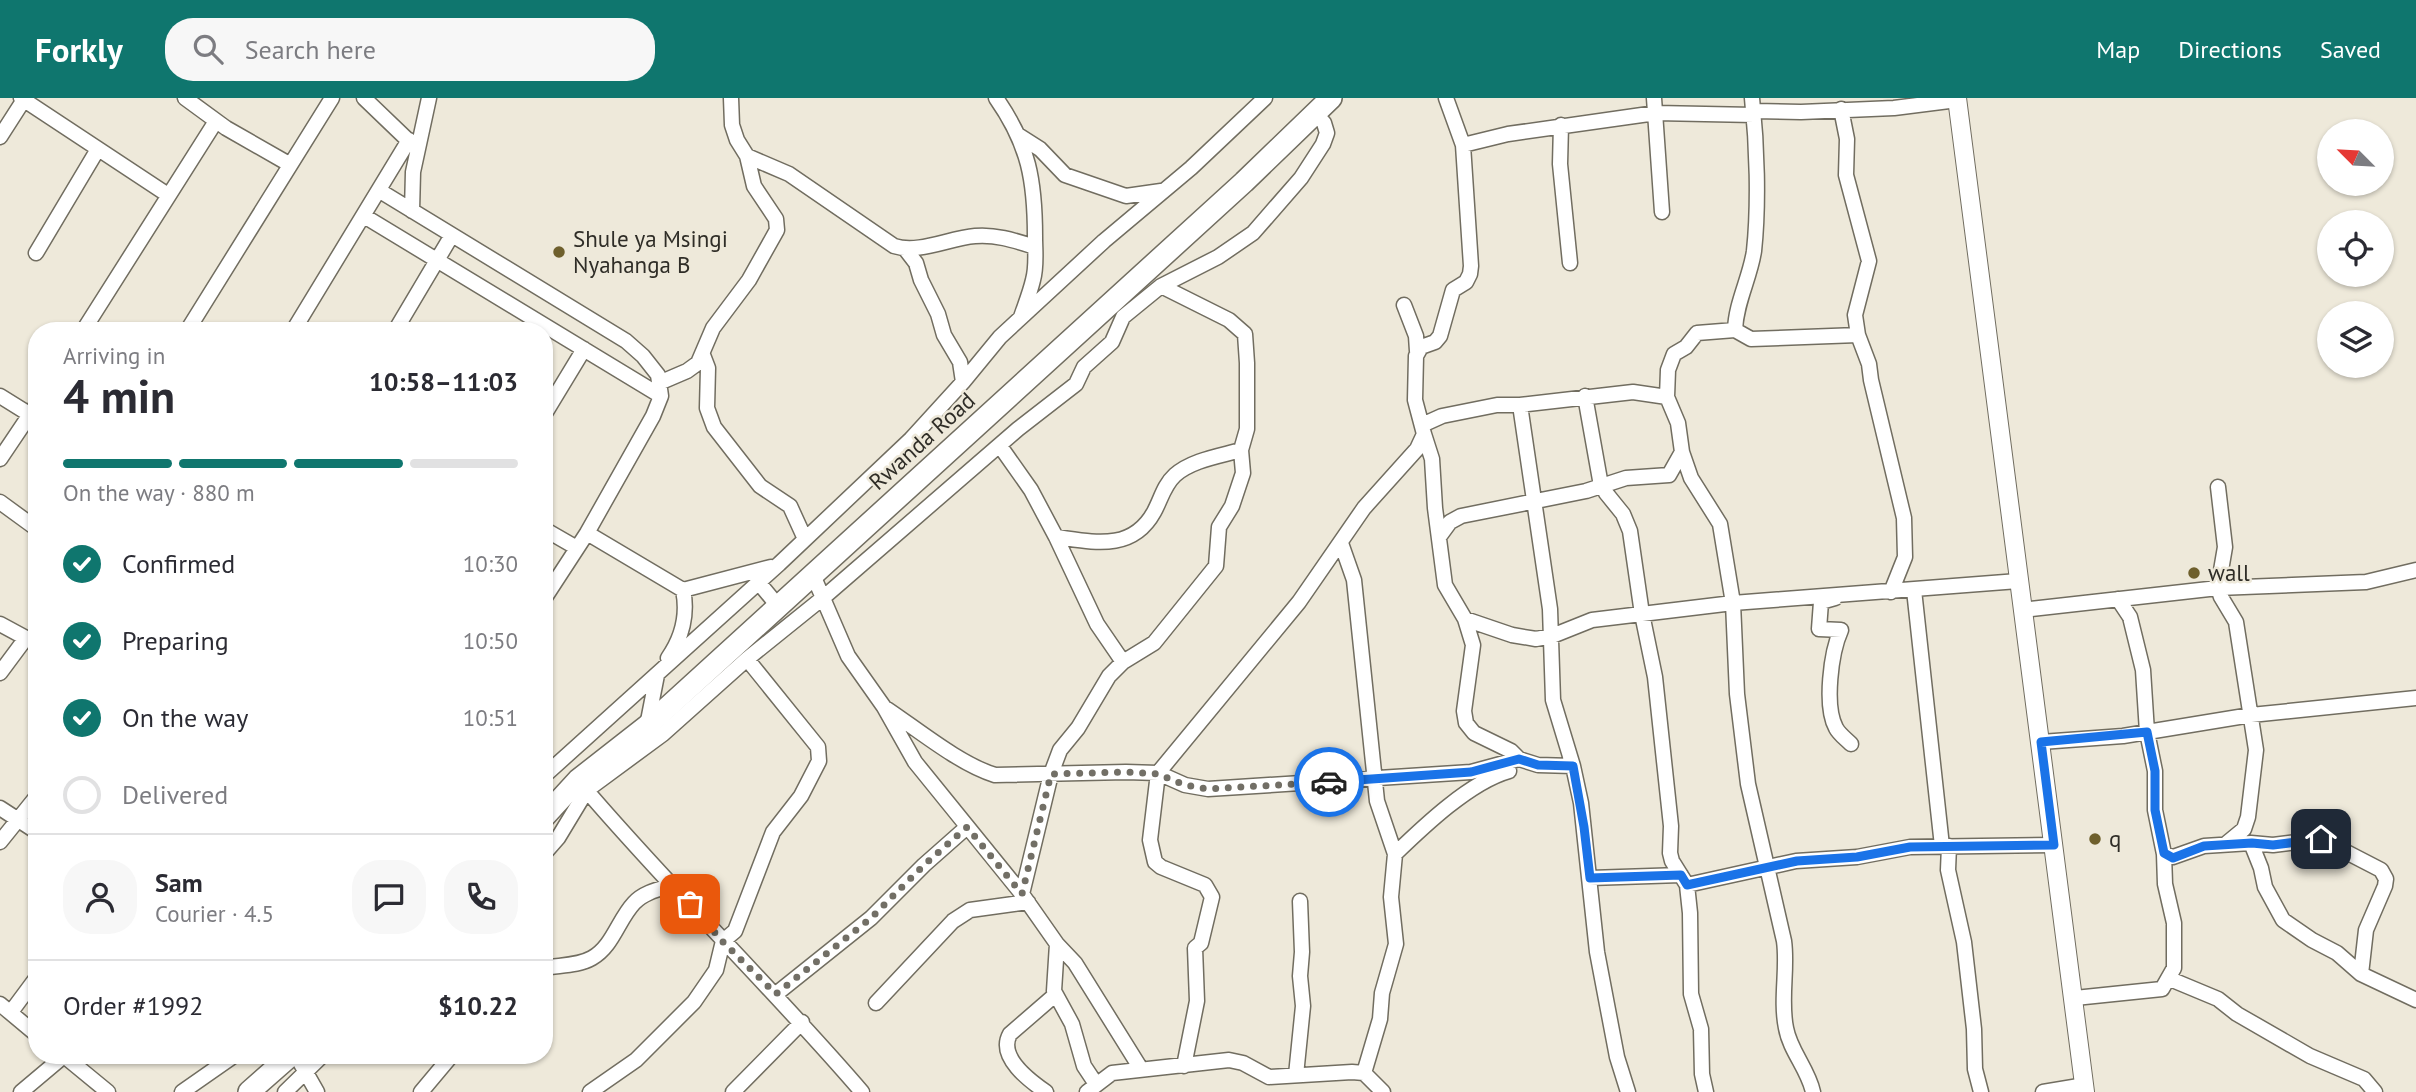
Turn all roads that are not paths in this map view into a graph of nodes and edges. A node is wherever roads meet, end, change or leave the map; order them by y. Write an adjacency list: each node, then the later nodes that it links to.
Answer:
1 (185, 98): 18 (street)
2 (332, 98): 26 (street)
3 (365, 98): 17 (street)
4 (382, 98): 17 (street)
5 (429, 98): 22 (street)
6 (996, 98): 20 (street)
7 (1265, 98): 27 (street)
8 (1331, 98): 16 (highway, Rwanda Road)
9 (1446, 98): 23 (street)
10 (24, 99): 21 (street); 24 (street)
11 (730, 99): 25 (street)
12 (1957, 99): 15 (street); 82 (main road)
13 (1655, 105): 14 (street); 19 (street); 31 (street)
14 (1753, 108): 15 (street); 47 (street)
15 (1841, 109): 49 (street)
16 (1314, 112): 39 (street); 81 (highway, Rwanda Road)
17 (385, 117): 22 (street)
18 (216, 121): 26 (street); 29 (street)
19 (1561, 125): 23 (street); 38 (street)
20 (1018, 135): 27 (street); 34 (street)
21 (0, 137)
22 (413, 145): 28 (street); 30 (street)
23 (1464, 145): 51 (street)
24 (98, 149): 29 (street); 36 (street)
25 (747, 156): 35 (street); 52 (street)
26 (289, 164): 43 (street)
27 (1165, 190): 41 (street)
28 (380, 191): 30 (street); 32 (street)
29 (168, 195): 42 (street)
30 (412, 211): 33 (street)
31 (1662, 212)
32 (364, 215): 37 (street); 44 (street)
33 (452, 235): 37 (street); 54 (street)
34 (1035, 247): 35 (street); 41 (street)
35 (906, 250): 53 (street)
36 (36, 253)
37 (438, 260): 45 (street); 46 (street)
38 (1570, 262)
39 (1161, 286): 63 (street); 64 (street)
40 (1404, 305): 51 (street)
41 (1020, 319): 53 (street)
42 (89, 322)
43 (192, 322)
44 (299, 322)
45 (400, 322)
46 (539, 322)
47 (1735, 330): 49 (street); 57 (street)
48 (553, 331): 50 (street)
49 (1858, 335): 88 (street)
50 (583, 349): 54 (street); 58 (street)
51 (1417, 351): 62 (street)
52 (703, 355): 54 (street); 76 (street)
53 (963, 382): 76 (street)
54 (660, 389): 73 (street)
55 (0, 396): 60 (street)
56 (1585, 396): 57 (street); 59 (street); 67 (street)
57 (1667, 397): 65 (street)
58 (553, 400)
59 (1520, 405): 62 (street); 69 (street)
60 (28, 409)
61 (28, 421): 66 (street)
62 (1423, 430): 75 (street); 77 (street)
63 (1000, 446): 74 (street); 90 (street)
64 (1241, 450): 74 (street); 102 (street)
65 (1682, 452): 67 (street); 92 (street)
66 (0, 459)
67 (1602, 486): 69 (street); 95 (street)
68 (2218, 487): 85 (street)
69 (1533, 500): 75 (street); 98 (street)
70 (0, 502): 71 (street)
71 (28, 522)
72 (553, 533): 78 (street)
73 (587, 533): 78 (street); 86 (street)
74 (1056, 537): 102 (street)
75 (1439, 537): 96 (street)
76 (805, 539): 79 (street)
77 (1341, 542): 117 (street); 118 (street)
78 (577, 548): 84 (street)
79 (779, 564): 83 (street); 86 (street)
80 (2416, 570): 85 (street)
81 (813, 575): 90 (street); 93 (highway, Rwanda Road)
82 (2018, 581): 87 (street); 94 (main road)
83 (758, 583): 93 (street); 104 (street)
84 (553, 585)
85 (2218, 587): 91 (street); 107 (street)
86 (683, 590): 104 (street)
87 (1914, 590): 88 (street); 132 (street)
88 (1891, 592): 89 (street)
89 (1843, 595): 92 (street); 111 (street)
90 (824, 597): 101 (street); 106 (street)
91 (2118, 599): 94 (street); 109 (street)
92 (1733, 603): 95 (street); 135 (street)
93 (778, 606): 108 (highway, Rwanda Road)
94 (2022, 610): 110 (main road)
95 (1642, 614): 98 (street); 137 (street)
96 (1465, 620): 98 (street); 112 (street)
97 (0, 624): 99 (street)
98 (1552, 636): 114 (street)
99 (28, 639)
100 (28, 644): 103 (street)
101 (747, 659): 119 (street); 141 (street)
102 (1123, 662): 116 (street)
103 (0, 673)
104 (657, 676): 108 (street); 115 (street)
105 (2416, 698): 107 (street)
106 (884, 707): 116 (street); 126 (street)
107 (2251, 715): 109 (street); 123 (street)
108 (647, 726): 119 (highway, Rwanda Road)
109 (2147, 732): 110 (street); 134 (street)
110 (2041, 742): 131 (main road)
111 (1851, 744)
112 (1519, 759): 113 (street); 118 (street)
113 (1538, 765): 114 (street); 133 (street)
114 (1573, 766): 136 (street)
115 (553, 768)
116 (1051, 774): 117 (street); 139 (street)
117 (1158, 774): 118 (street); 162 (street)
118 (1375, 779): 133 (street)
119 (582, 785): 122 (highway, Rwanda Road); 130 (street); 138 (street)
120 (28, 807): 124 (street)
121 (0, 808): 124 (street)
122 (553, 809)
123 (2248, 817): 128 (street); 129 (street)
124 (18, 820): 125 (street); 127 (street)
125 (28, 826)
126 (967, 827): 139 (street); 147 (street)
127 (0, 842)
128 (2227, 843): 129 (street); 134 (street)
129 (2255, 843): 144 (street); 144 (street)
130 (553, 844)
131 (2054, 845): 132 (street); 149 (main road)
132 (1945, 846): 135 (street); 184 (street)
133 (1395, 853): 165 (street)
134 (2167, 860): 145 (street)
135 (1768, 867): 137 (street); 183 (street)
136 (1590, 878): 137 (street); 181 (street)
137 (1684, 880): 182 (street)
138 (673, 885): 141 (street); 143 (street)
139 (1025, 898): 142 (street); 151 (street)
140 (1300, 901): 166 (street)
141 (723, 942): 147 (street); 176 (street)
142 (1058, 944): 148 (street); 163 (street)
143 (553, 966)
144 (2361, 974): 150 (street)
145 (2170, 979): 149 (street); 186 (street)
146 (28, 986): 152 (street)
147 (776, 994): 153 (street)
148 (1055, 995): 167 (street); 179 (street)
149 (2075, 998): 168 (main road)
150 (2416, 1000)
151 (876, 1003)
152 (5, 1008): 154 (street)
153 (802, 1022): 177 (street); 178 (street)
154 (28, 1027)
155 (54, 1064): 169 (street)
156 (75, 1064): 170 (street)
157 (222, 1064): 171 (street)
158 (283, 1064): 172 (highway)
159 (301, 1064): 164 (street)
160 (315, 1064): 164 (street)
161 (444, 1064): 175 (street)
162 (1184, 1066): 163 (street); 166 (street)
163 (1141, 1069): 167 (street)
164 (307, 1072): 173 (street); 174 (street)
165 (1364, 1073): 166 (street); 180 (street)
166 (1296, 1075)
167 (1091, 1088)
168 (2085, 1088): 185 (street)
169 (21, 1092)
170 (108, 1092)
171 (182, 1092)
172 (249, 1092)
173 (285, 1092)
174 (317, 1092)
175 (421, 1092)
176 (590, 1092)
177 (733, 1092)
178 (862, 1092)
179 (1046, 1092)
180 (1383, 1092)
181 (1628, 1092)
182 (1706, 1092)
183 (1813, 1092)
184 (1982, 1092)
185 (2043, 1092)
186 (2375, 1092)

